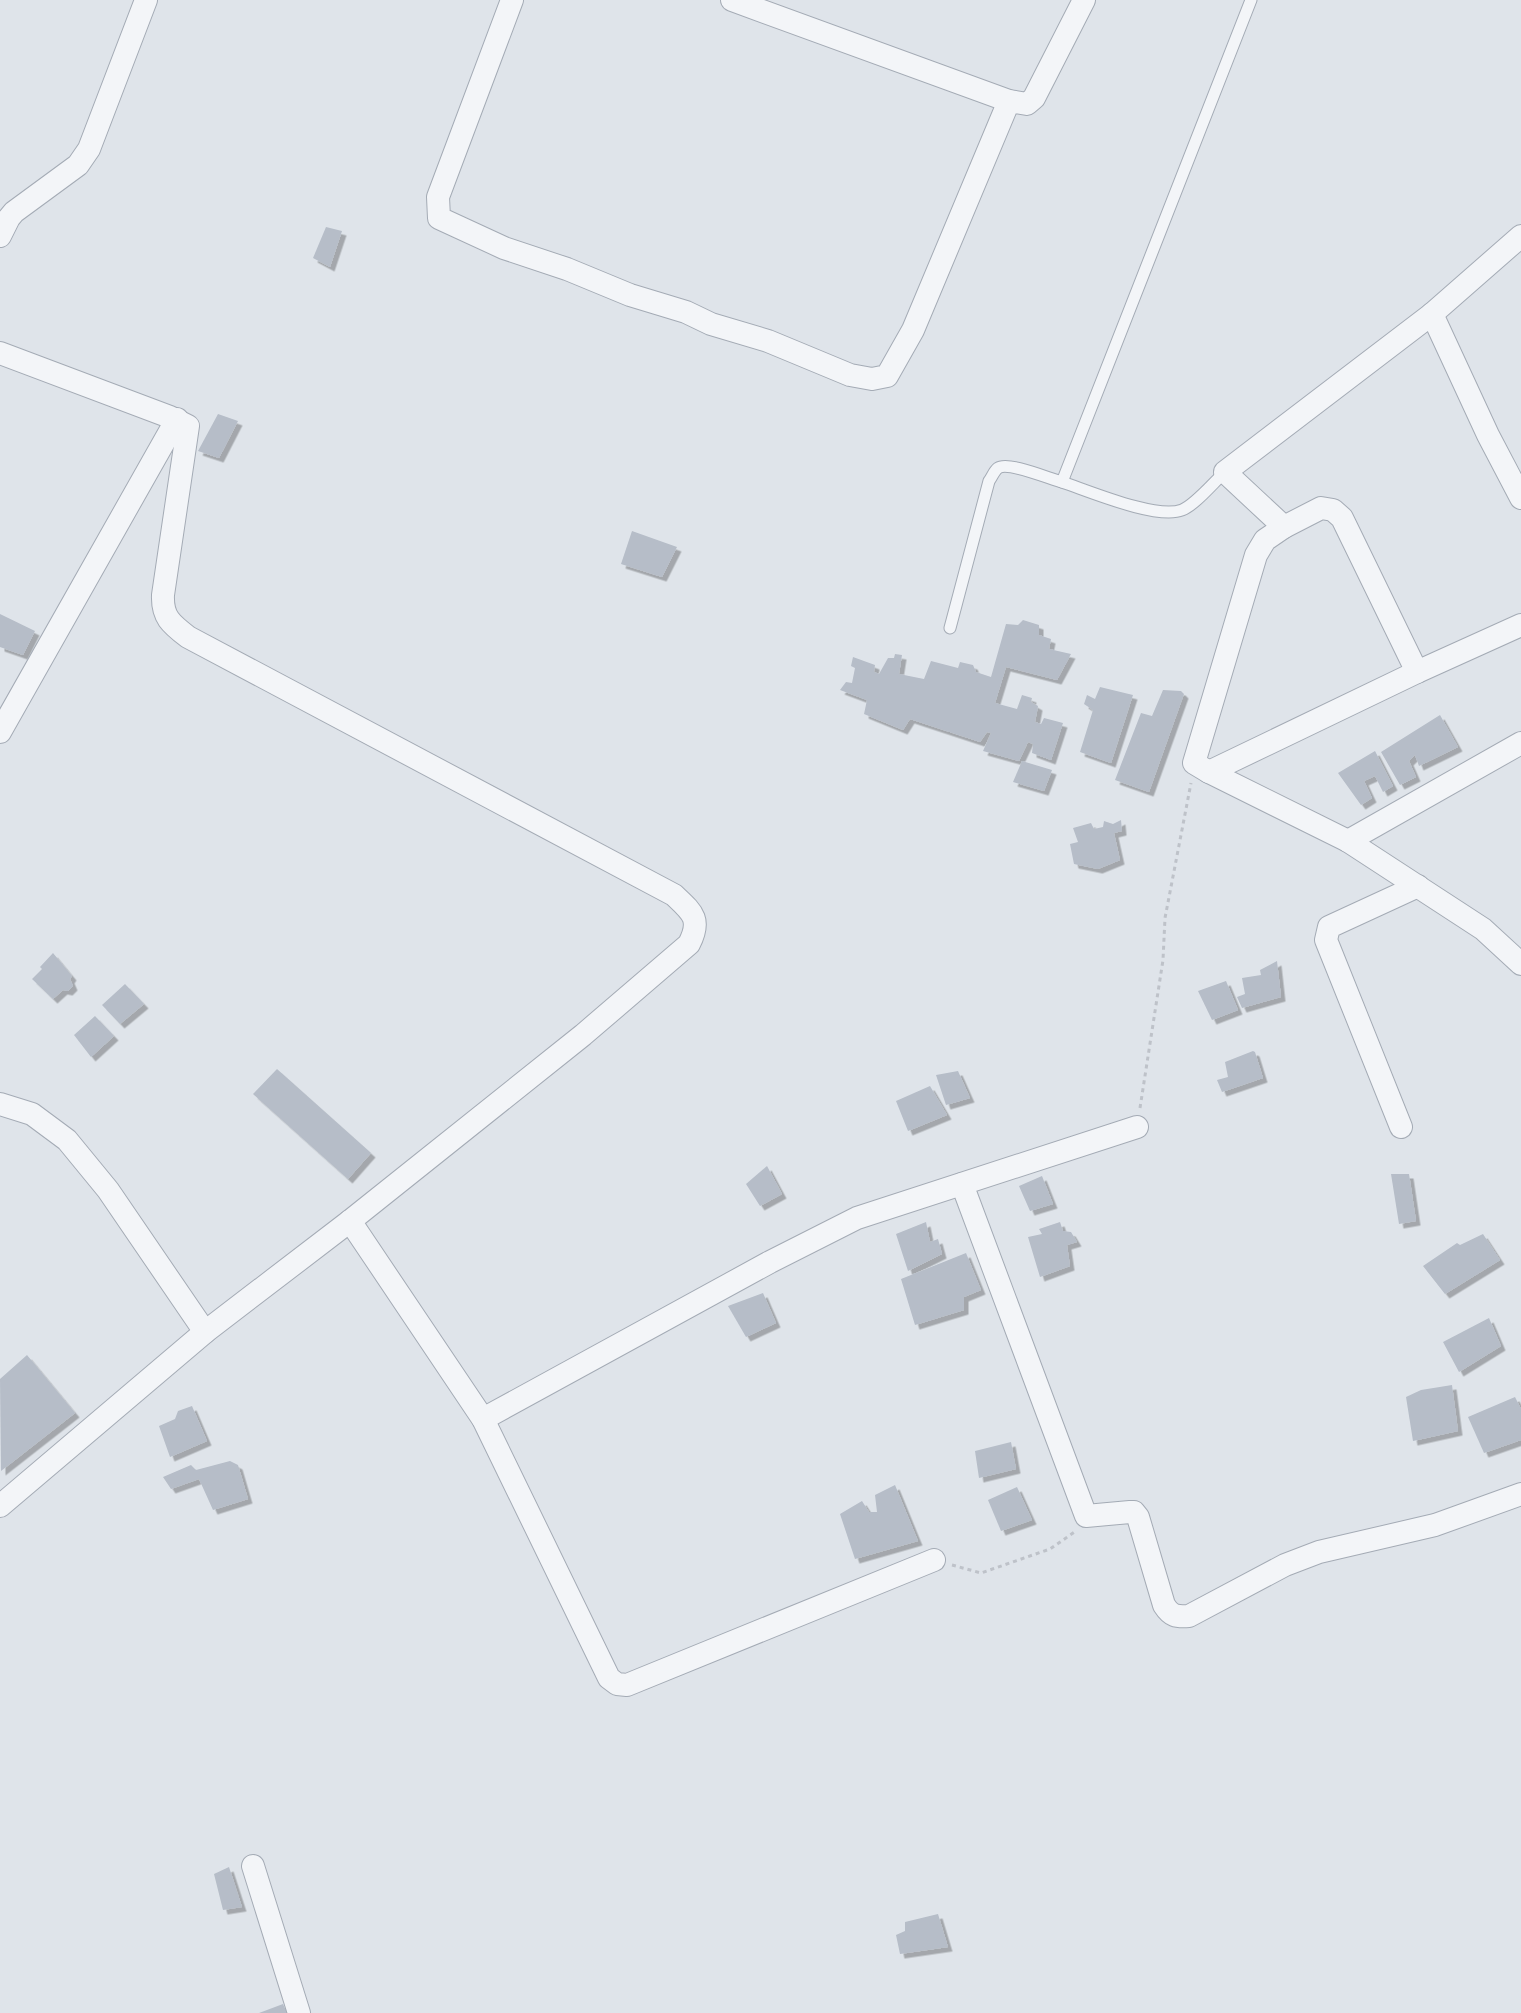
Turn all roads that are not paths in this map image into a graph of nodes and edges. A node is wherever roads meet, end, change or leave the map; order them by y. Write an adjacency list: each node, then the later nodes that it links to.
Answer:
1 (146, 0): 7 (street)
2 (512, 0): 6 (street)
3 (732, 0): 6 (street)
4 (1084, 0): 6 (street)
5 (1251, 0): 13 (lane)
6 (1009, 101)
7 (0, 236)
8 (1521, 236): 9 (street)
9 (1432, 314): 12 (street); 14 (street)
10 (0, 353): 11 (street)
11 (176, 420): 19 (street); 29 (street)
12 (1225, 472): 13 (lane); 15 (street)
13 (1062, 482): 17 (lane)
14 (1521, 498)
15 (1284, 527): 18 (street); 21 (street)
16 (1521, 625): 18 (street)
17 (950, 628)
18 (1417, 672): 21 (street)
19 (0, 732)
20 (1521, 743): 22 (street)
21 (1202, 768): 22 (street)
22 (1348, 841): 23 (street)
23 (1418, 886): 24 (street); 27 (street)
24 (1521, 964)
25 (0, 1104): 30 (street)
26 (1137, 1127): 28 (street)
27 (1402, 1127)
28 (962, 1184): 31 (street); 32 (street)
29 (350, 1221): 30 (street); 31 (street)
30 (206, 1332): 33 (street)
31 (484, 1419): 34 (street)
32 (1521, 1494)
33 (0, 1506)
34 (934, 1560)
35 (253, 1866): 36 (street)
36 (299, 2013)

